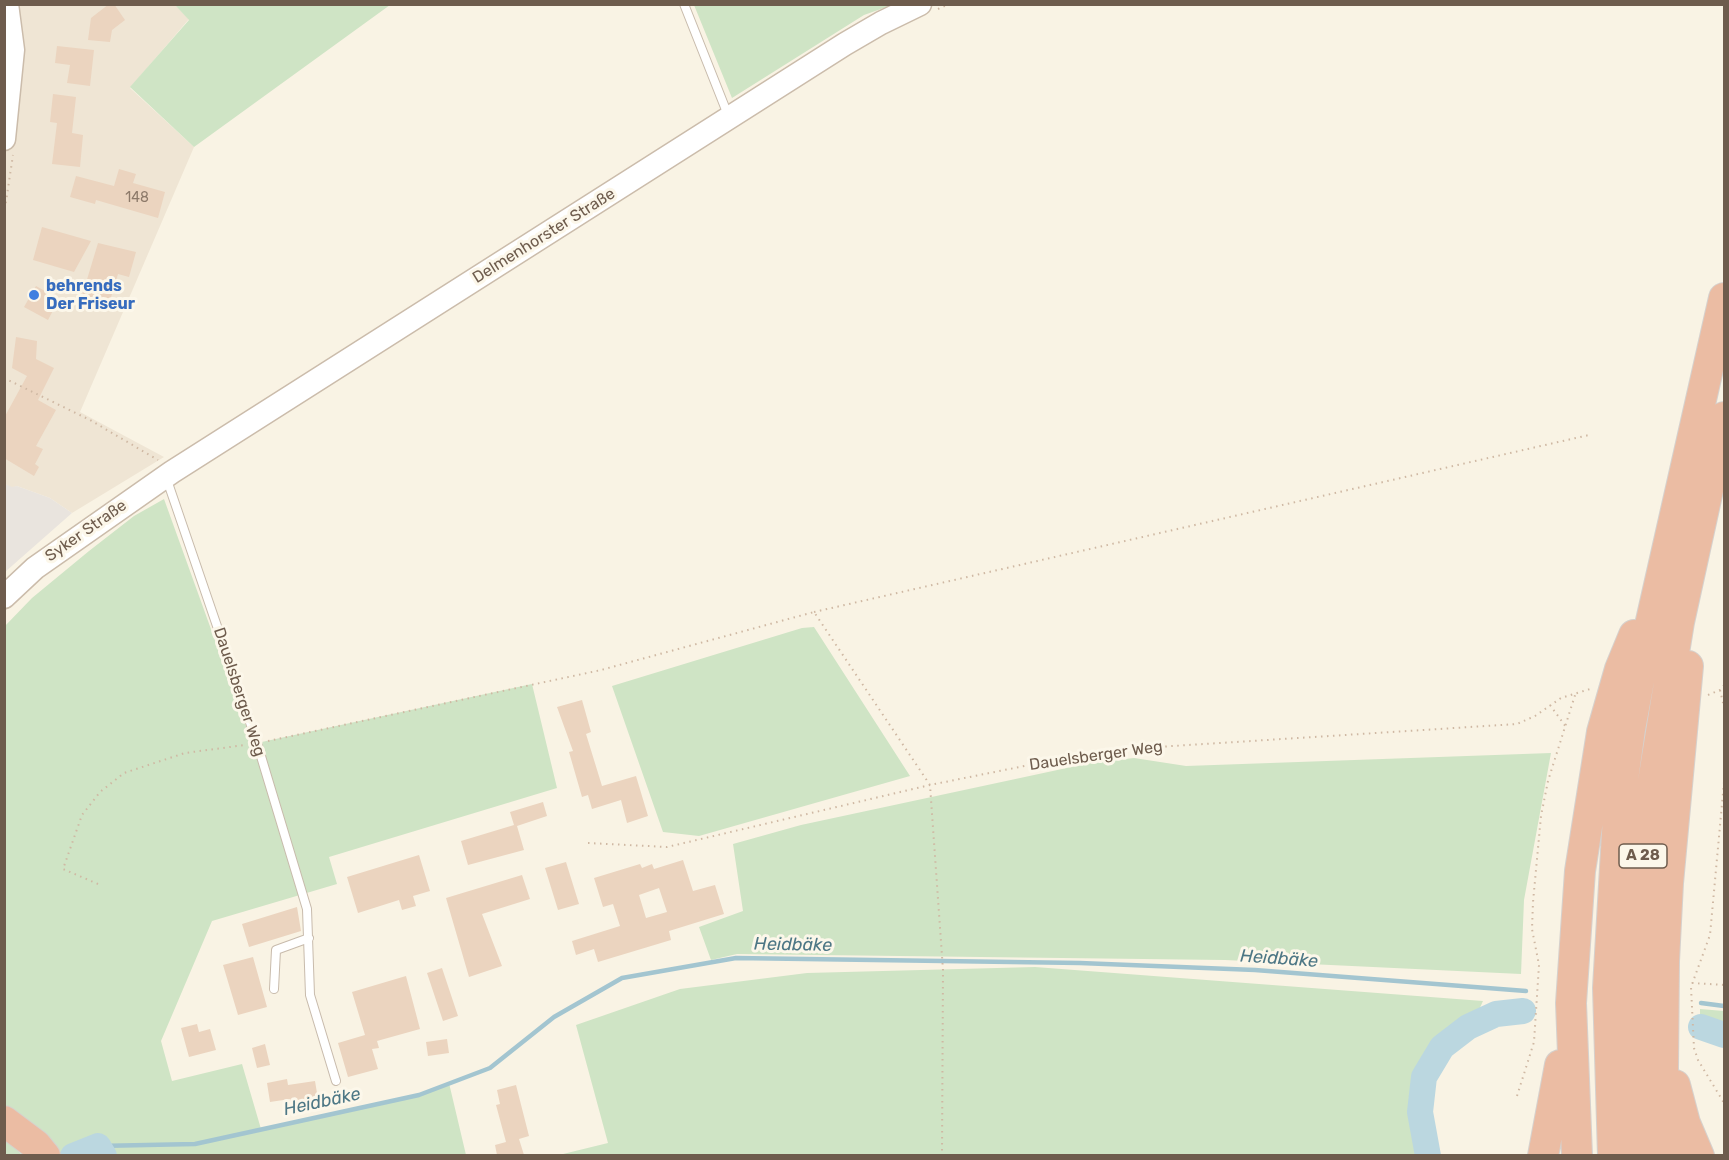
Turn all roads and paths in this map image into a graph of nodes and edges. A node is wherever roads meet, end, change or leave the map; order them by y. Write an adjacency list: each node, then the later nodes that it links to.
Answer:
1 (7, 4): 5 (street)
2 (684, 4): 4 (lane)
3 (920, 4): 4 (street, Delmenhorster Straße)
4 (729, 118): 10 (street, Delmenhorster Straße)
5 (4, 139)
6 (1725, 298): 12 (highway, A 28)
7 (4, 378): 10 (path)
8 (1725, 417): 11 (highway, A 28)
9 (1589, 435): 14 (path)
10 (169, 474): 13 (street, Syker Straße); 23 (lane, Dauelsberger Weg)
11 (1692, 561): 33 (highway); 43 (highway, A 28)
12 (1662, 566): 32 (highway); 42 (highway, A 28)
13 (4, 597)
14 (814, 612): 23 (path); 25 (path)
15 (1725, 685): 17 (path)
16 (1595, 689): 18 (path, Dauelsberger Weg)
17 (1720, 690): 19 (path); 21 (path)
18 (1576, 692): 20 (path, Dauelsberger Weg); 22 (path)
19 (1702, 696)
20 (1550, 705): 22 (path); 25 (path, Dauelsberger Weg)
21 (1725, 707)
22 (1566, 727): 35 (path)
23 (257, 743): 27 (path); 28 (lane, Dauelsberger Weg)
24 (1725, 782): 29 (path)
25 (930, 785): 26 (path, Dauelsberger Weg); 39 (path)
26 (588, 843)
27 (98, 884)
28 (309, 938): 31 (lane); 34 (lane, Dauelsberger Weg)
29 (1692, 982): 30 (path); 36 (path)
30 (1725, 985)
31 (274, 989)
32 (1571, 1003): 40 (highway); 41 (highway)
33 (1662, 1025): 44 (highway); 45 (highway)
34 (336, 1081)
35 (1517, 1096)
36 (1725, 1103)
37 (4, 1121): 38 (highway)
38 (40, 1150)
39 (942, 1155)
40 (1543, 1155)
41 (1577, 1155)
42 (1612, 1155)
43 (1640, 1155)
44 (1667, 1155)
45 (1699, 1155)

